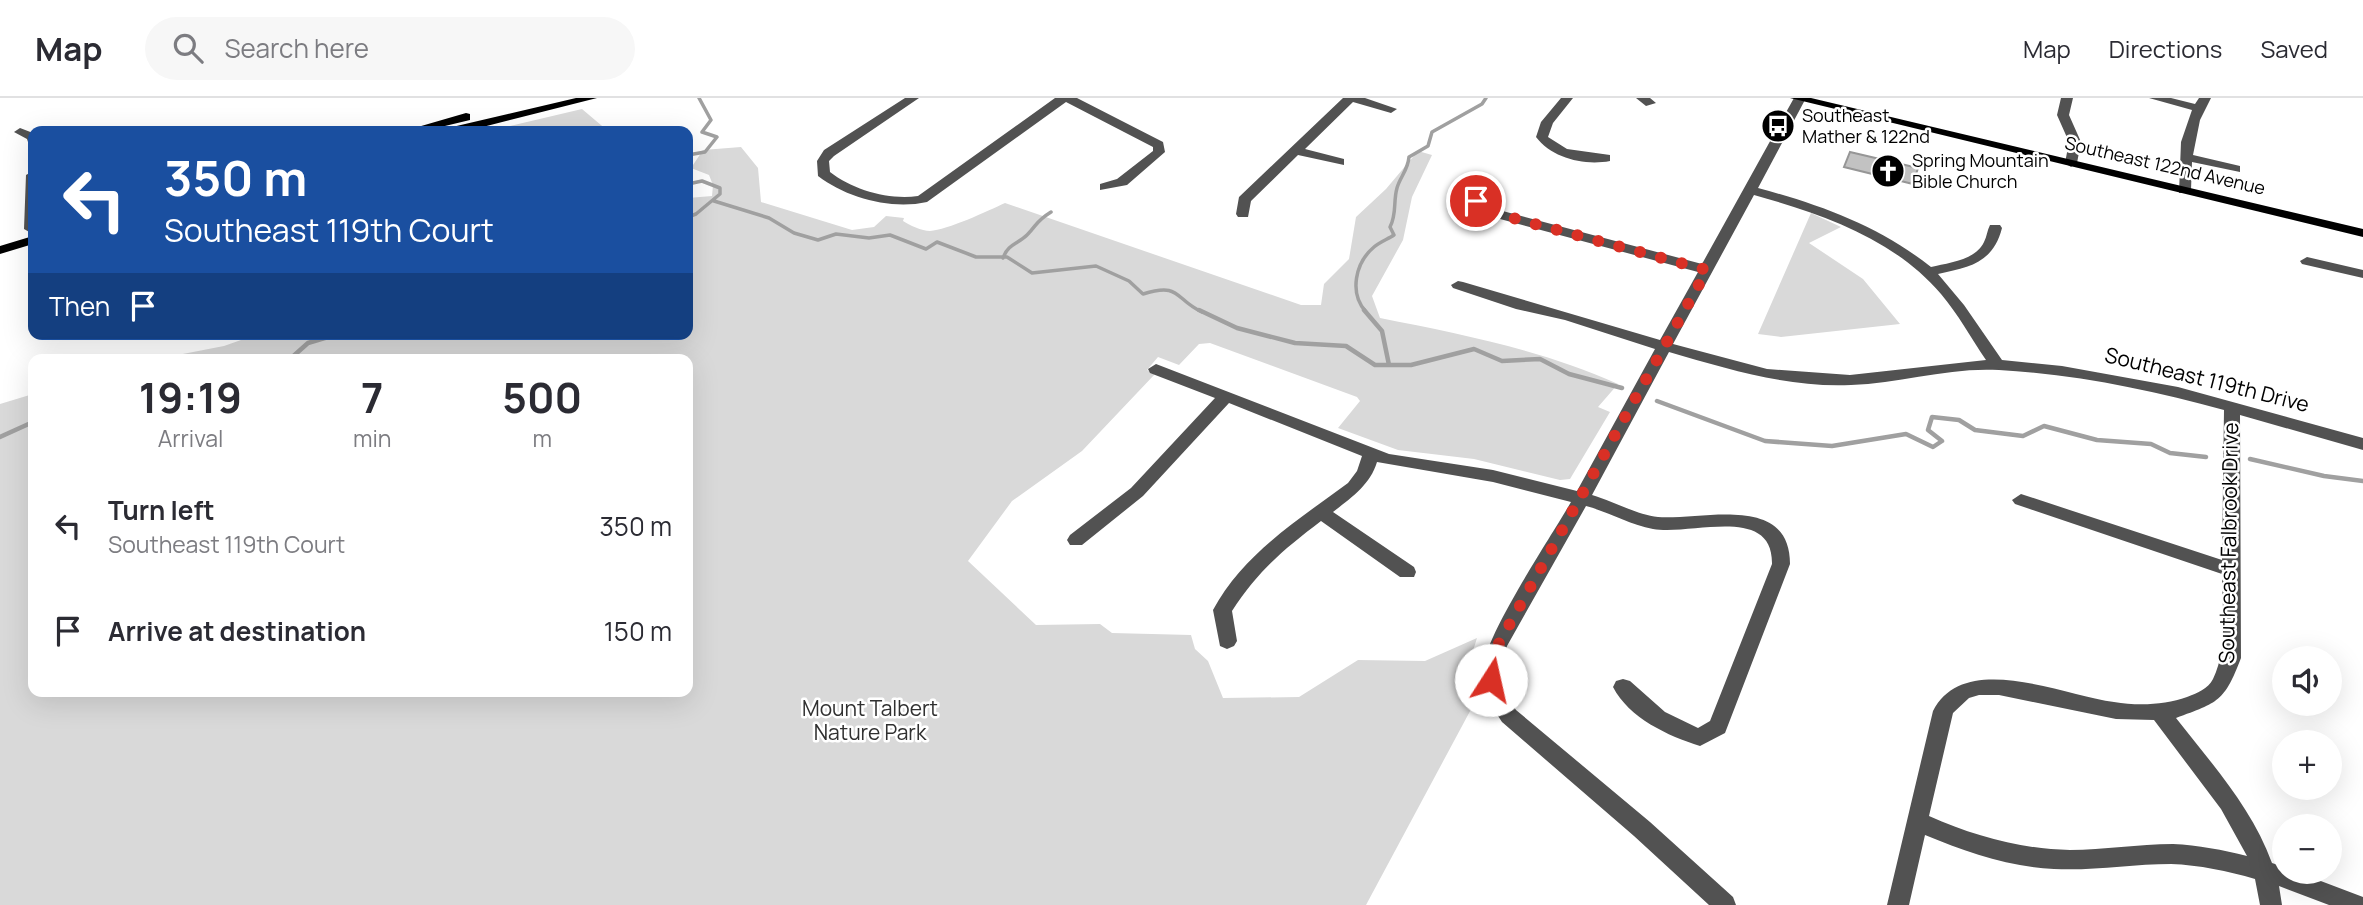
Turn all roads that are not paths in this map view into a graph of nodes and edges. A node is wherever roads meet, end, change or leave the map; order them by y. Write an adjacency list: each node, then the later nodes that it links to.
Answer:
1 (547, 98): 13 (main road)
2 (591, 98): 10 (main road)
3 (913, 98): 27 (street)
4 (1065, 98): 23 (street); 27 (street)
5 (1351, 98): 12 (street); 17 (street)
6 (1567, 98): 19 (street)
7 (1799, 98): 21 (main road, Southeast 122nd Avenue); 24 (street)
8 (2067, 98): 21 (street)
9 (2155, 98): 11 (street)
10 (563, 101): 14 (main road)
11 (2202, 103): 18 (street)
12 (1391, 109)
13 (431, 126)
14 (470, 126)
15 (20, 132): 16 (street)
16 (28, 135)
17 (1295, 150): 20 (street); 28 (street)
18 (2186, 157): 22 (street); 25 (street)
19 (1605, 158)
20 (1339, 162)
21 (2071, 163): 25 (main road, Southeast 122nd Avenue)
22 (2235, 169)
23 (1105, 187)
24 (1751, 190): 37 (street); 38 (street)
25 (2184, 190): 32 (main road, Southeast 122nd Avenue)
26 (1476, 201): 37 (street)
27 (903, 203): 29 (street)
28 (1242, 215)
29 (894, 216)
30 (1994, 228): 38 (street)
31 (28, 233): 34 (main road)
32 (2363, 233)
33 (28, 234): 35 (main road)
34 (0, 238)
35 (0, 250)
36 (2307, 261): 39 (street)
37 (1707, 270): 41 (street)
38 (1928, 272): 42 (street)
39 (2363, 274)
40 (1458, 285): 41 (street, Southeast 119th Drive)
41 (1665, 346): 42 (street, Southeast 119th Drive); 48 (street)
42 (1997, 365): 45 (street, Southeast 119th Drive)
43 (1156, 369): 44 (street)
44 (1226, 396): 47 (street); 51 (street)
45 (2232, 407): 46 (street, Southeast 119th Drive); 52 (street, Southeast Falbrook Drive)
46 (2363, 444)
47 (1371, 454): 48 (street); 50 (street)
48 (1581, 499): 55 (street); 59 (street)
49 (2021, 500): 52 (street)
50 (1321, 513): 53 (street); 54 (street)
51 (1076, 540)
52 (2230, 570): 56 (street, Southeast Falbrook Drive)
53 (1406, 572)
54 (1227, 641)
55 (1623, 687)
56 (2161, 714): 57 (street, Southeast Falbrook Drive); 58 (street)
57 (1917, 821): 58 (street); 60 (street, Southeast Falbrook Drive)
58 (2264, 871): 61 (street); 62 (street)
59 (1725, 905)
60 (1898, 905)
61 (2270, 905)
62 (2356, 905)

